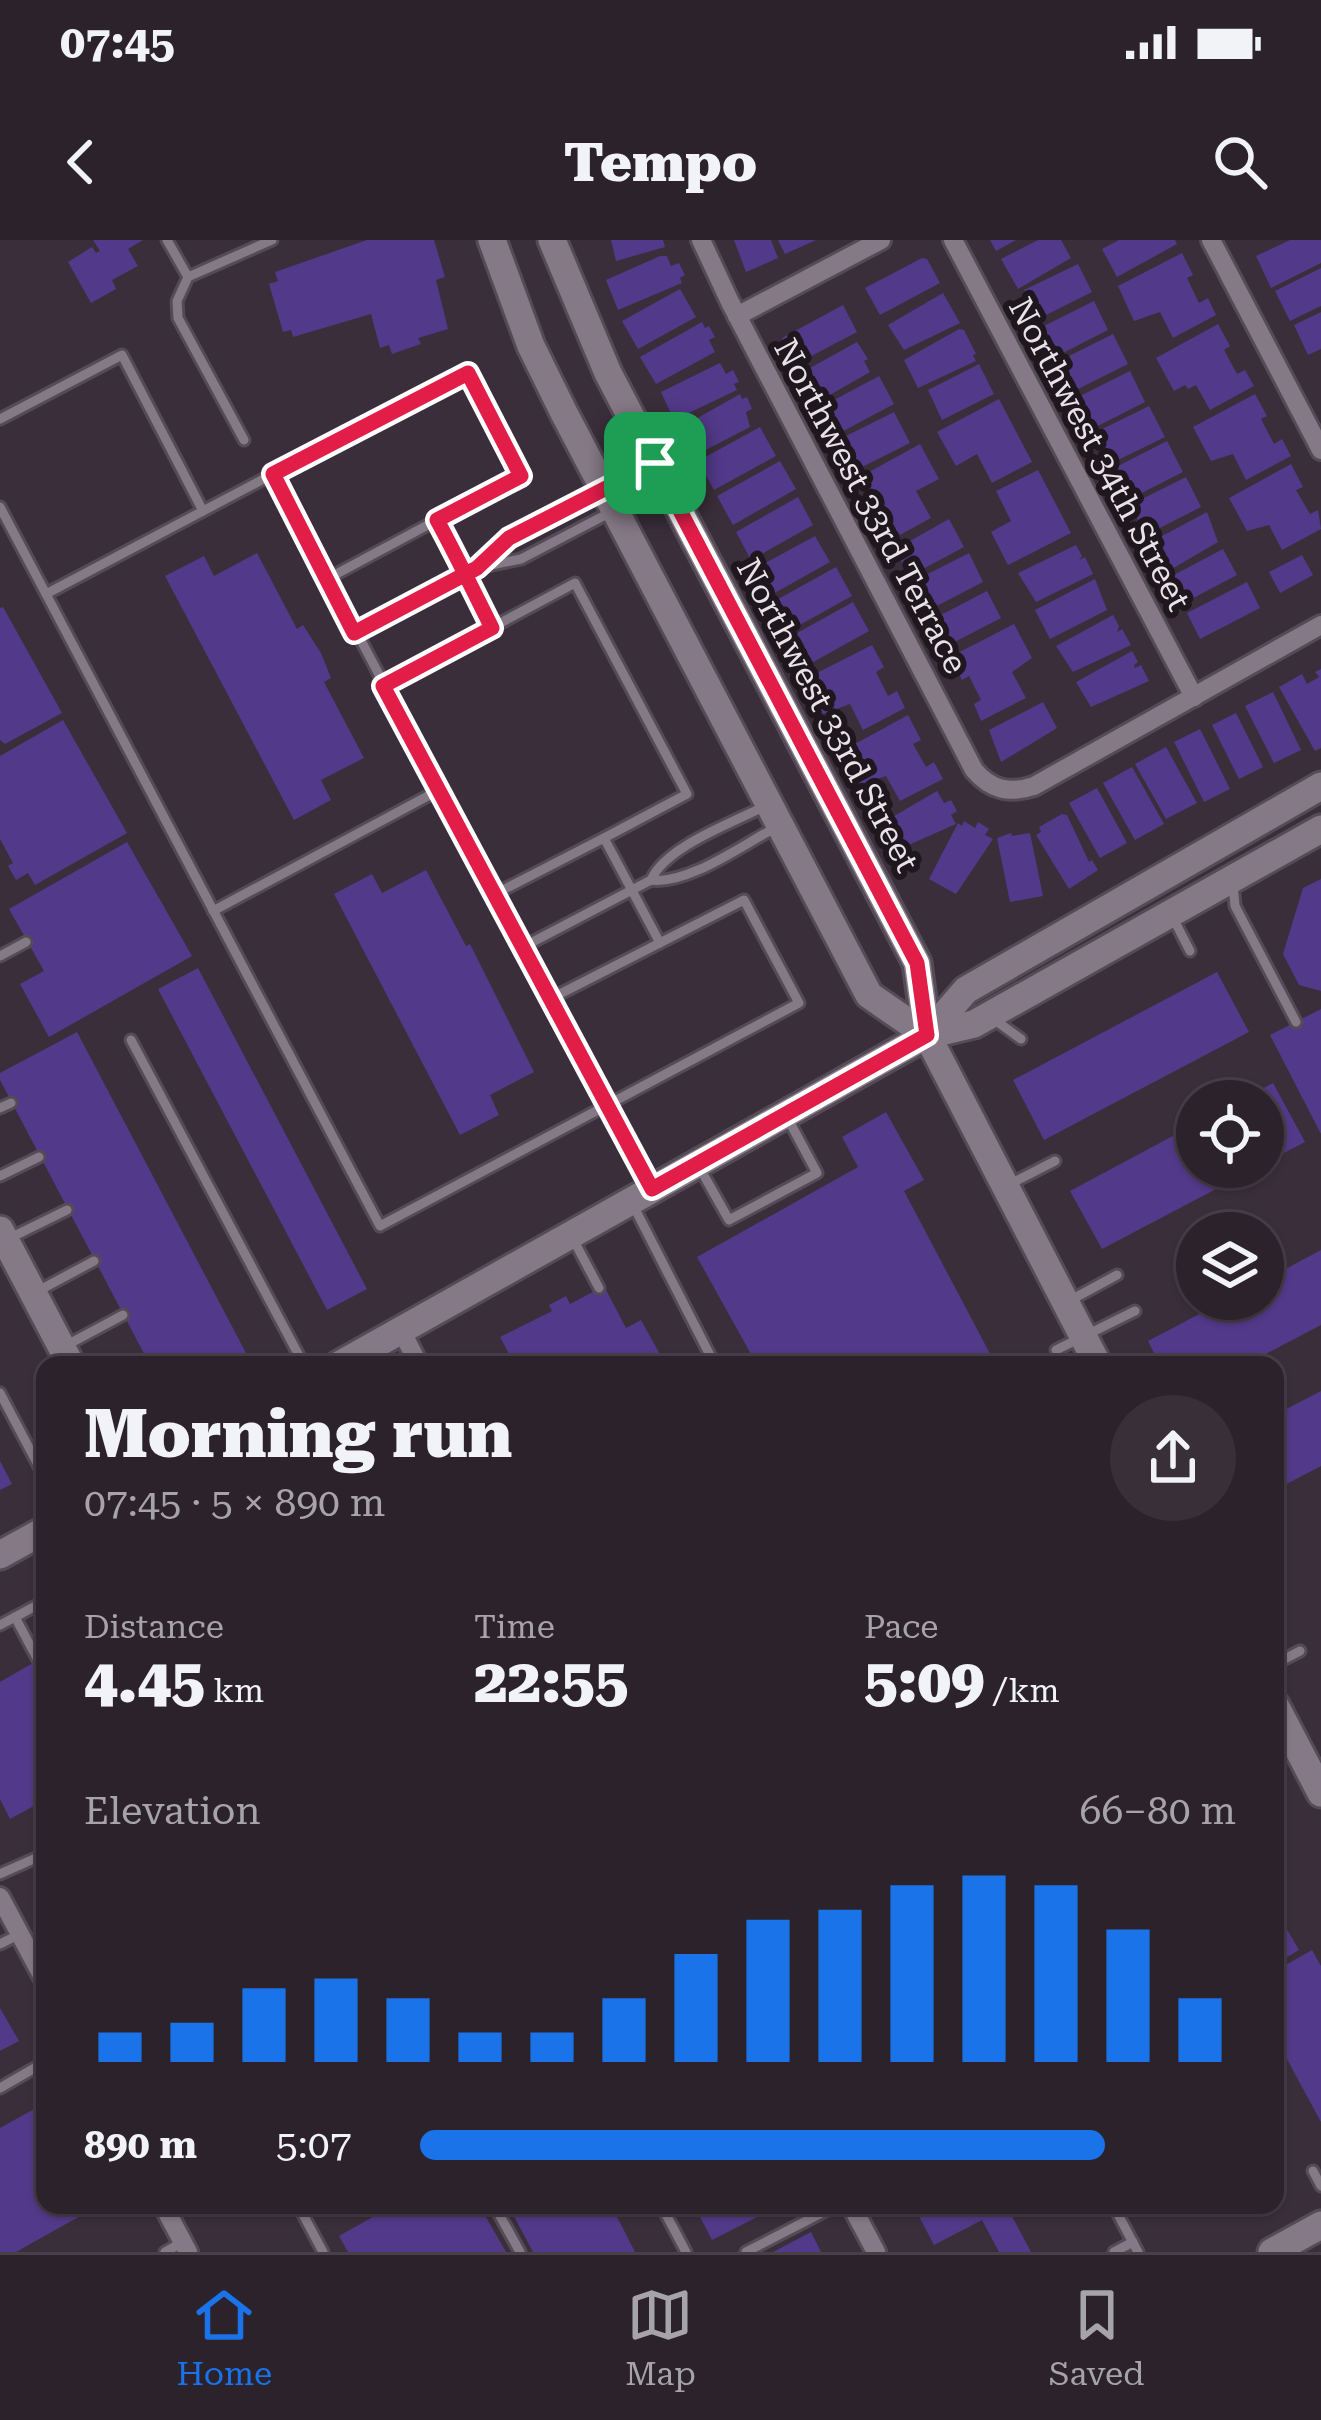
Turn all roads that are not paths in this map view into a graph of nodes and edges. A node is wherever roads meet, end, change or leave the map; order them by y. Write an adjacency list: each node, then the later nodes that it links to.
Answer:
1 (167, 240): 9 (lane)
2 (272, 240): 9 (lane)
3 (492, 240): 16 (street, Northwest 33rd Street)
4 (553, 240): 14 (street, Northwest 33rd Street)
5 (701, 240): 10 (street, Northwest 33rd Terrace)
6 (880, 240): 10 (street)
7 (953, 240): 28 (street, Northwest 34th Street)
8 (1211, 240): 13 (street)
9 (188, 278): 12 (lane)
10 (737, 316): 28 (street, Northwest 33rd Terrace)
11 (0, 419): 18 (lane)
12 (244, 440)
13 (1321, 450)
14 (660, 473): 16 (lane); 16 (lane); 49 (street, Northwest 33rd Street)
15 (273, 474): 18 (lane); 19 (lane); 22 (lane)
16 (609, 500): 20 (lane); 20 (lane); 31 (street, Northwest 33rd Street)
17 (0, 507): 23 (lane)
18 (203, 511): 23 (lane)
19 (437, 520): 21 (lane); 22 (lane)
20 (477, 568): 21 (lane)
21 (465, 574): 25 (lane); 26 (lane)
22 (327, 579): 26 (lane)
23 (46, 594): 39 (lane)
24 (1321, 625): 28 (street)
25 (492, 628): 27 (lane); 34 (lane)
26 (354, 633): 27 (lane)
27 (383, 686): 30 (lane)
28 (1194, 697)
29 (1321, 786): 32 (street)
30 (440, 790): 38 (lane); 39 (lane)
31 (775, 815): 36 (lane); 36 (lane); 49 (street, Northwest 33rd Street)
32 (1269, 815): 35 (street); 49 (street)
33 (1321, 829): 35 (street)
34 (604, 838): 37 (lane); 38 (lane)
35 (1233, 879): 40 (street); 48 (lane)
36 (651, 880): 37 (lane)
37 (632, 890): 42 (lane); 43 (lane)
38 (495, 894): 43 (lane)
39 (214, 911): 52 (lane)
40 (1171, 913): 44 (lane); 47 (street)
41 (26, 942): 45 (lane)
42 (660, 944): 46 (lane); 52 (lane)
43 (523, 947): 46 (lane)
44 (1190, 951)
45 (0, 956)
46 (550, 999): 52 (lane)
47 (989, 1016): 49 (street); 50 (lane)
48 (1296, 1022)
49 (927, 1035): 53 (street); 58 (street, Northwest 33rd Street)
50 (1021, 1039)
51 (131, 1040): 74 (lane)
52 (607, 1105): 59 (lane)
53 (785, 1115): 56 (street); 56 (lane)
54 (39, 1156): 57 (lane)
55 (1055, 1161): 58 (lane)
56 (697, 1163): 59 (street)
57 (0, 1176)
58 (1005, 1186): 67 (street, Northwest 33rd Street)
59 (641, 1195): 62 (street); 77 (lane)
60 (67, 1210): 61 (lane)
61 (3, 1235): 66 (street)
62 (570, 1235): 65 (lane); 70 (street)
63 (94, 1261): 66 (lane)
64 (1118, 1275): 67 (lane)
65 (599, 1288)
66 (34, 1294): 73 (street)
67 (1065, 1303): 71 (street, Northwest 33rd Street)
68 (1136, 1311): 71 (lane)
69 (123, 1315): 73 (lane)
70 (401, 1330): 75 (street); 76 (street)
71 (1083, 1336): 72 (lane); 78 (street, Northwest 33rd Street)
72 (1056, 1350)
73 (67, 1356)
74 (299, 1356)
75 (355, 1356)
76 (414, 1356)
77 (712, 1356)
78 (1093, 1356)
79 (0, 1394): 80 (lane)
80 (36, 1461)
81 (36, 1535): 82 (street)
82 (0, 1556)
83 (36, 1606): 84 (lane)
84 (15, 1617): 85 (lane); 87 (lane)
85 (0, 1625)
86 (1300, 1652): 88 (lane)
87 (36, 1656)
88 (1284, 1660)
89 (1286, 1751): 90 (street)
90 (1321, 1793)
91 (36, 1858): 92 (lane)
92 (0, 1874)
93 (0, 1897): 94 (street)
94 (20, 1934): 95 (lane); 96 (street)
95 (0, 1944)
96 (36, 1964)
97 (36, 2067): 98 (lane)
98 (0, 2088)
99 (1313, 2171): 100 (lane)
100 (1321, 2186)
101 (168, 2214): 109 (street)
102 (303, 2214): 112 (lane)
103 (499, 2214): 113 (lane)
104 (666, 2214): 114 (lane)
105 (820, 2214): 115 (lane)
106 (856, 2214): 116 (street)
107 (1118, 2214): 110 (lane)
108 (1321, 2225): 118 (street)
109 (185, 2247): 111 (lane)
110 (1135, 2247): 117 (lane)
111 (164, 2252)
112 (323, 2252)
113 (520, 2252)
114 (686, 2252)
115 (746, 2252)
116 (876, 2252)
117 (1114, 2252)
118 (1272, 2252)

